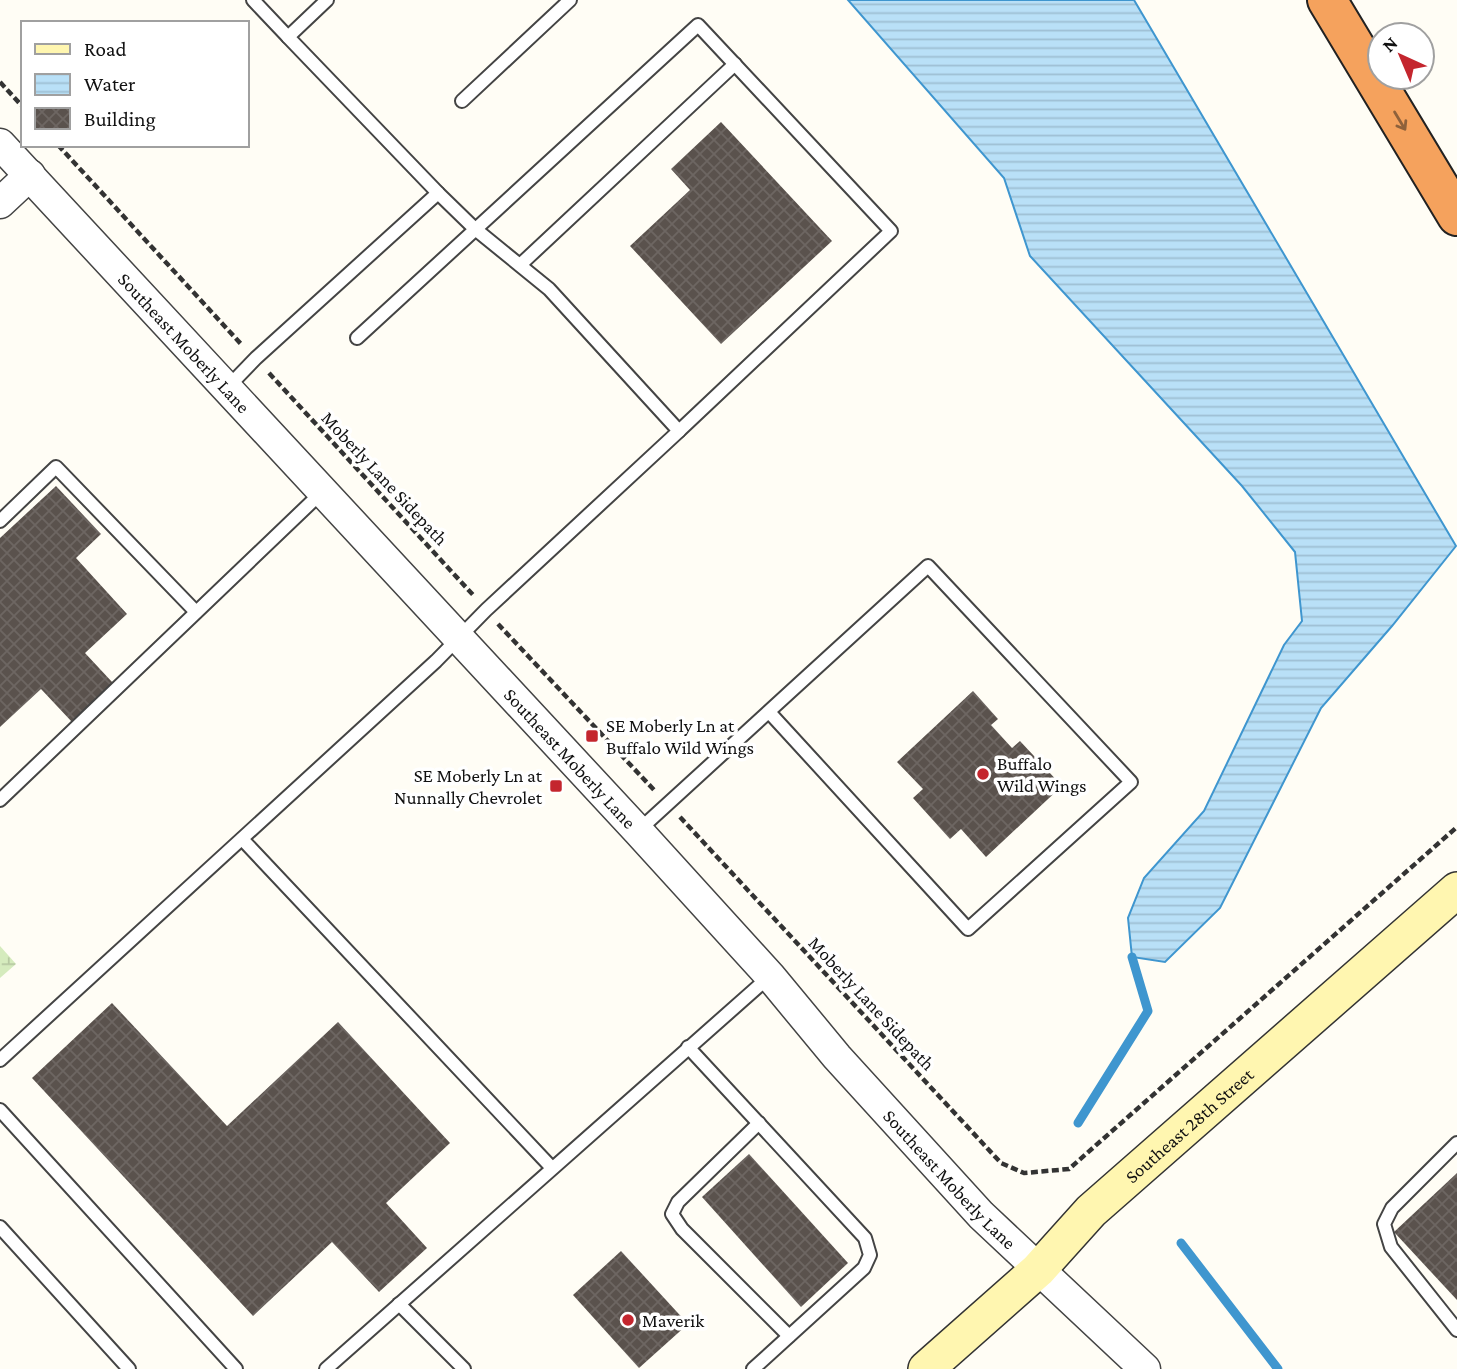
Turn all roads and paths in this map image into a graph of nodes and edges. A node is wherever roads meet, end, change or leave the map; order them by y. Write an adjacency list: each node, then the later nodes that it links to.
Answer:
1 (253, 0): 5 (lane)
2 (327, 0): 5 (lane)
3 (570, 0): 8 (lane)
4 (1327, 0): 15 (highway, one-way to 15)
5 (288, 37): 13 (lane)
6 (735, 64): 16 (lane); 17 (lane); 22 (lane)
7 (0, 82): 9 (path)
8 (462, 101)
9 (21, 105)
10 (0, 144): 12 (street, Southeast Moberly Lane)
11 (60, 147): 18 (path)
12 (30, 176): 14 (street); 20 (street, Southeast Moberly Lane)
13 (438, 193): 16 (lane); 20 (lane)
14 (0, 203)
15 (1457, 216)
16 (474, 228): 17 (lane); 19 (lane)
17 (520, 265): 22 (lane)
18 (230, 332)
19 (357, 338)
20 (228, 387): 23 (street, Southeast Moberly Lane)
21 (285, 391): 25 (path, Moberly Lane Sidepath)
22 (679, 431): 28 (lane)
23 (323, 490): 26 (lane); 28 (street, Southeast Moberly Lane)
24 (0, 522): 26 (lane)
25 (464, 584)
26 (196, 612): 31 (lane)
27 (510, 636): 30 (path)
28 (460, 639): 33 (street, Southeast Moberly Lane); 34 (lane)
29 (769, 712): 29 (lane); 33 (lane)
30 (649, 784)
31 (0, 800)
32 (1457, 827): 35 (path, Moberly Lane Sidepath)
33 (638, 831): 37 (street, Southeast Moberly Lane)
34 (242, 839): 39 (lane); 43 (lane)
35 (704, 843)
36 (1457, 890): 45 (main road, Southeast 28th Street)
37 (770, 976): 38 (lane); 45 (street, Southeast Moberly Lane)
38 (688, 1046): 41 (lane); 43 (lane)
39 (0, 1060)
40 (0, 1110): 51 (lane)
41 (758, 1123): 48 (lane); 48 (lane)
42 (1457, 1143): 47 (lane)
43 (552, 1168): 46 (lane)
44 (0, 1227): 50 (lane)
45 (1038, 1270): 54 (main road, Southeast 28th Street); 55 (street, Southeast Moberly Lane)
46 (399, 1304): 49 (lane); 52 (lane)
47 (1457, 1330)
48 (789, 1336): 53 (lane)
49 (460, 1368)
50 (129, 1369)
51 (236, 1369)
52 (326, 1369)
53 (753, 1369)
54 (926, 1369)
55 (1144, 1369)

